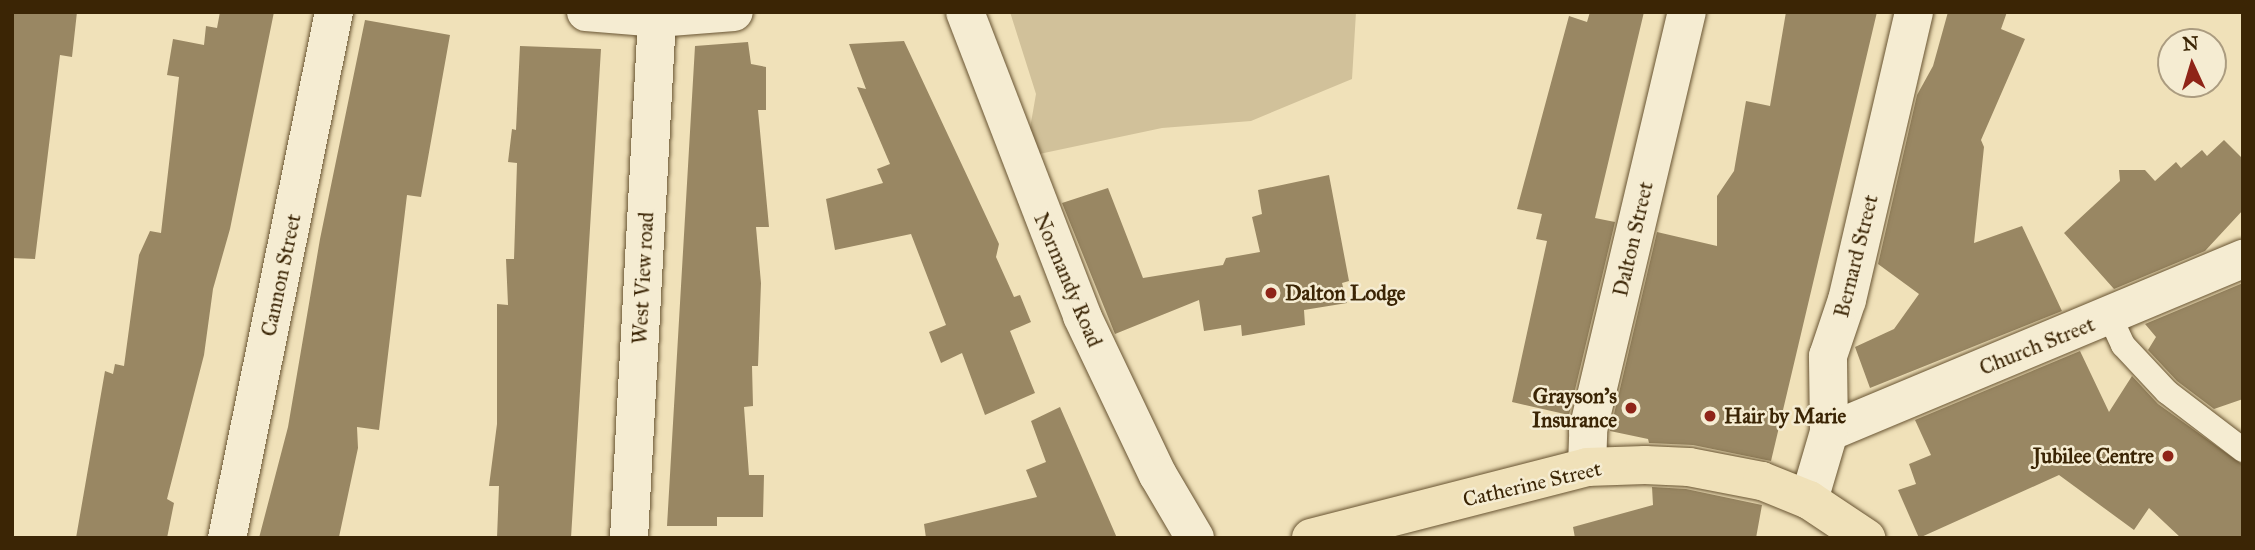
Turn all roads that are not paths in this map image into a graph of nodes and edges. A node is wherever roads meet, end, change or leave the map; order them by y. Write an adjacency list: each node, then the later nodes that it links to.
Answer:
1 (334, 12): 15 (street, Cannon Street)
2 (586, 12): 7 (street)
3 (734, 12): 7 (street)
4 (965, 12): 17 (street, Normandy Road)
5 (1687, 12): 12 (street, Dalton Street)
6 (1914, 12): 10 (street, Bernard Street)
7 (657, 18): 16 (street, West View road)
8 (2243, 259): 9 (street, Church Street)
9 (2110, 317): 10 (street, Church Street); 11 (lane)
10 (1829, 432): 13 (street, Bernard Street)
11 (2243, 450)
12 (1587, 467): 13 (main road, Catherine Street); 18 (main road, Catherine Street)
13 (1810, 500): 14 (main road, Catherine Street)
14 (1855, 534)
15 (227, 538)
16 (629, 538)
17 (1195, 538)
18 (1311, 538)

